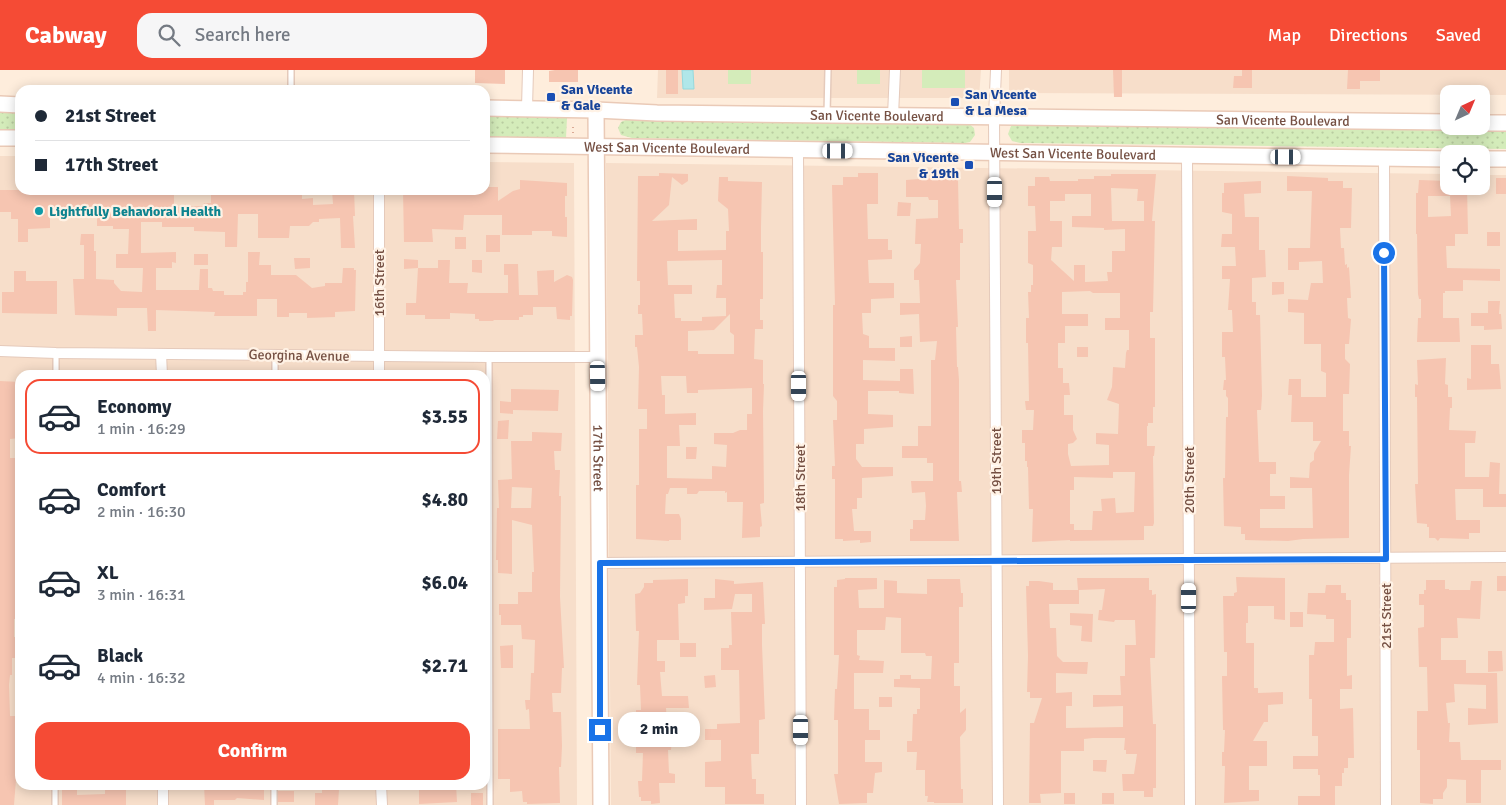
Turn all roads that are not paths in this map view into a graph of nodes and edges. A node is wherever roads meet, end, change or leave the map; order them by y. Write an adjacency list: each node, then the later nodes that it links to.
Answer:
1 (292, 70): 6 (lane)
2 (528, 70): 10 (street)
3 (828, 70): 12 (lane)
4 (895, 70): 13 (street)
5 (996, 70): 14 (street, 19th Street)
6 (291, 85)
7 (0, 104): 8 (main road)
8 (15, 104)
9 (490, 108): 10 (main road, San Vicente Boulevard)
10 (527, 108): 11 (main road, San Vicente Boulevard)
11 (596, 110): 12 (main road, San Vicente Boulevard); 21 (main road, 17th Street)
12 (826, 114): 13 (main road, San Vicente Boulevard)
13 (893, 116): 14 (main road, San Vicente Boulevard)
14 (994, 117): 15 (main road, San Vicente Boulevard); 23 (street, 19th Street)
15 (1440, 122)
16 (1490, 123): 17 (main road)
17 (1506, 123)
18 (0, 138): 19 (main road)
19 (15, 138)
20 (490, 145): 21 (main road, West San Vicente Boulevard)
21 (596, 146): 22 (main road, West San Vicente Boulevard); 35 (main road, 17th Street)
22 (798, 151): 23 (main road, West San Vicente Boulevard); 46 (street, 18th Street)
23 (995, 153): 24 (main road, West San Vicente Boulevard); 45 (street, 19th Street)
24 (1187, 156): 25 (main road, West San Vicente Boulevard); 44 (street, 20th Street)
25 (1384, 158): 26 (main road, West San Vicente Boulevard); 43 (street, 21st Street)
26 (1440, 159)
27 (1490, 159): 28 (main road)
28 (1506, 159)
29 (379, 195): 34 (street, 16th Street)
30 (0, 351): 31 (street, Georgina Avenue)
31 (56, 353): 32 (street, Georgina Avenue); 37 (lane)
32 (162, 354): 33 (street, Georgina Avenue); 38 (street)
33 (275, 355): 34 (street, Georgina Avenue); 39 (lane)
34 (379, 356): 36 (street, Georgina Avenue); 40 (street, 16th Street)
35 (597, 357): 36 (street, Georgina Avenue); 47 (main road, 17th Street)
36 (489, 358): 41 (lane)
37 (56, 370)
38 (162, 370)
39 (275, 370)
40 (379, 370)
41 (489, 370)
42 (1506, 557): 43 (street)
43 (1386, 559): 44 (street); 62 (street, 21st Street)
44 (1189, 560): 45 (street); 61 (street, 20th Street)
45 (996, 561): 46 (street); 60 (street, 19th Street)
46 (800, 562): 47 (street); 59 (street, 18th Street)
47 (600, 563): 58 (main road, 17th Street)
48 (55, 790): 53 (lane)
49 (163, 790): 54 (street)
50 (274, 790): 55 (lane)
51 (382, 790): 56 (street)
52 (490, 790): 57 (lane)
53 (55, 805)
54 (163, 805)
55 (274, 805)
56 (382, 805)
57 (490, 805)
58 (600, 805)
59 (801, 805)
60 (998, 805)
61 (1190, 805)
62 (1386, 805)

